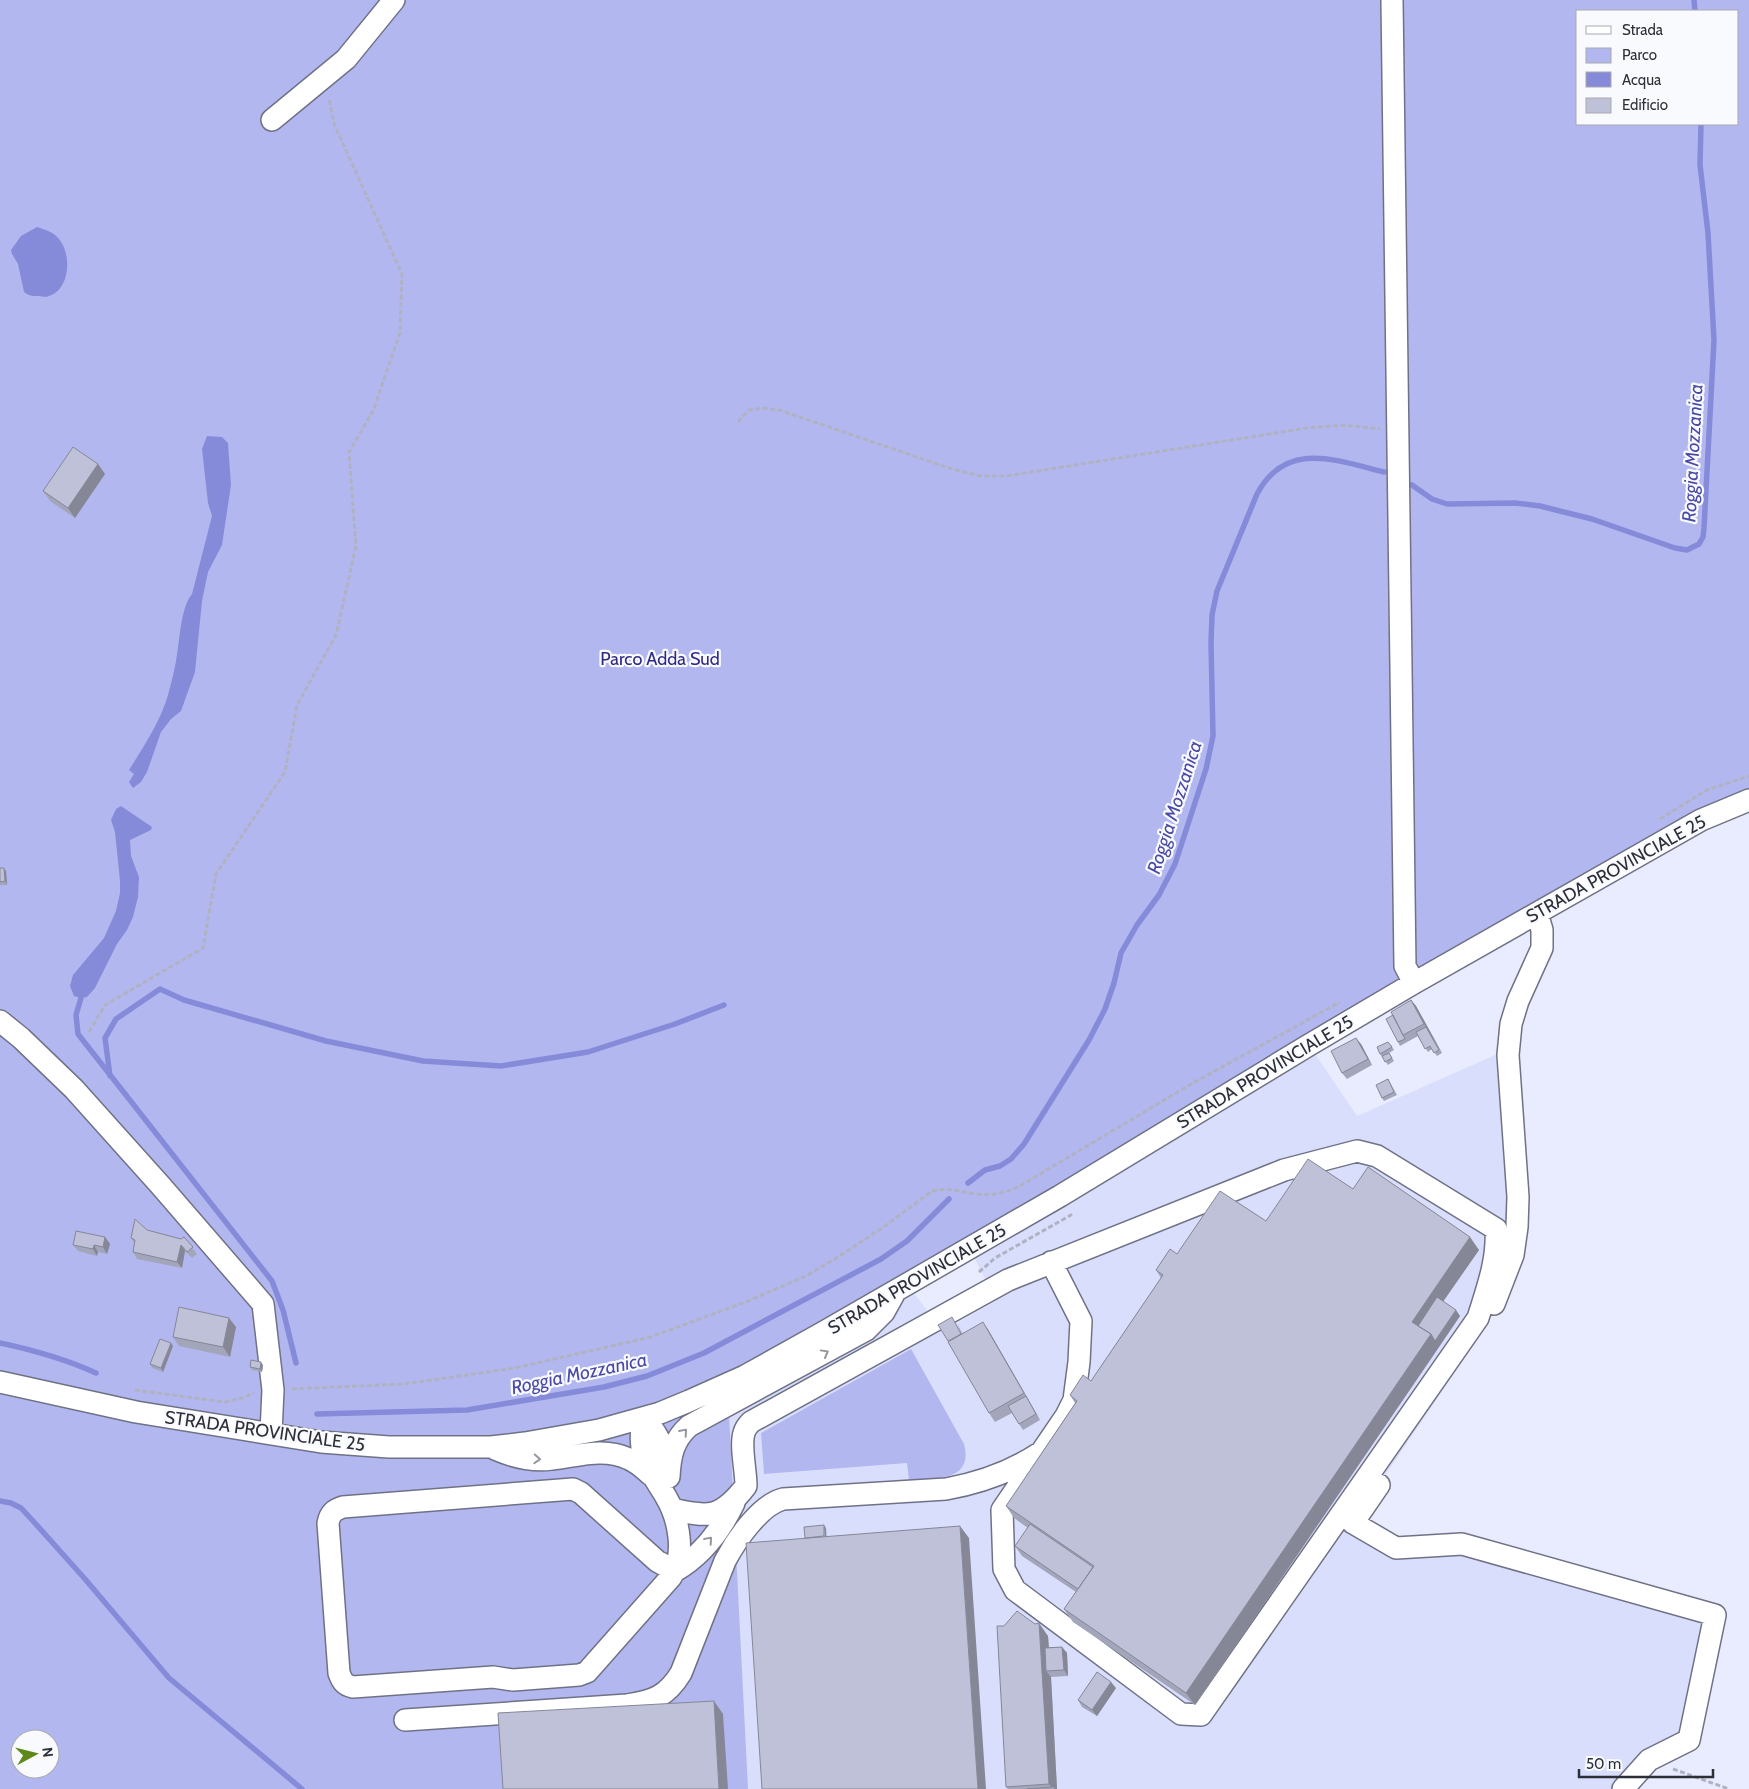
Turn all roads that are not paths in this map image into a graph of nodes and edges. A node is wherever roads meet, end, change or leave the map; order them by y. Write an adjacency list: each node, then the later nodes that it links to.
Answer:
1 (394, 0): 3 (street)
2 (1392, 0): 6 (street)
3 (272, 120)
4 (1749, 800): 5 (street, STRADA PROVINCIALE 25)
5 (1537, 913): 6 (street, STRADA PROVINCIALE 25); 20 (street)
6 (1414, 983): 9 (street, STRADA PROVINCIALE 25)
7 (0, 1021): 12 (street)
8 (1051, 1262): 14 (street); 14 (street); 16 (street)
9 (898, 1289): 11 (street, STRADA PROVINCIALE 25); 15 (street, one-way to 9)
10 (0, 1382): 12 (street, STRADA PROVINCIALE 25)
11 (643, 1418): 13 (street, STRADA PROVINCIALE 25); 15 (street)
12 (272, 1433): 13 (street, STRADA PROVINCIALE 25)
13 (490, 1447): 15 (street, one-way to 15)
14 (1042, 1452): 19 (street)
15 (661, 1477): 17 (street)
16 (735, 1501): 17 (street); 18 (street, one-way to 16)
17 (672, 1509): 18 (street)
18 (675, 1571): 18 (street)
19 (405, 1720)
20 (1623, 1789)

